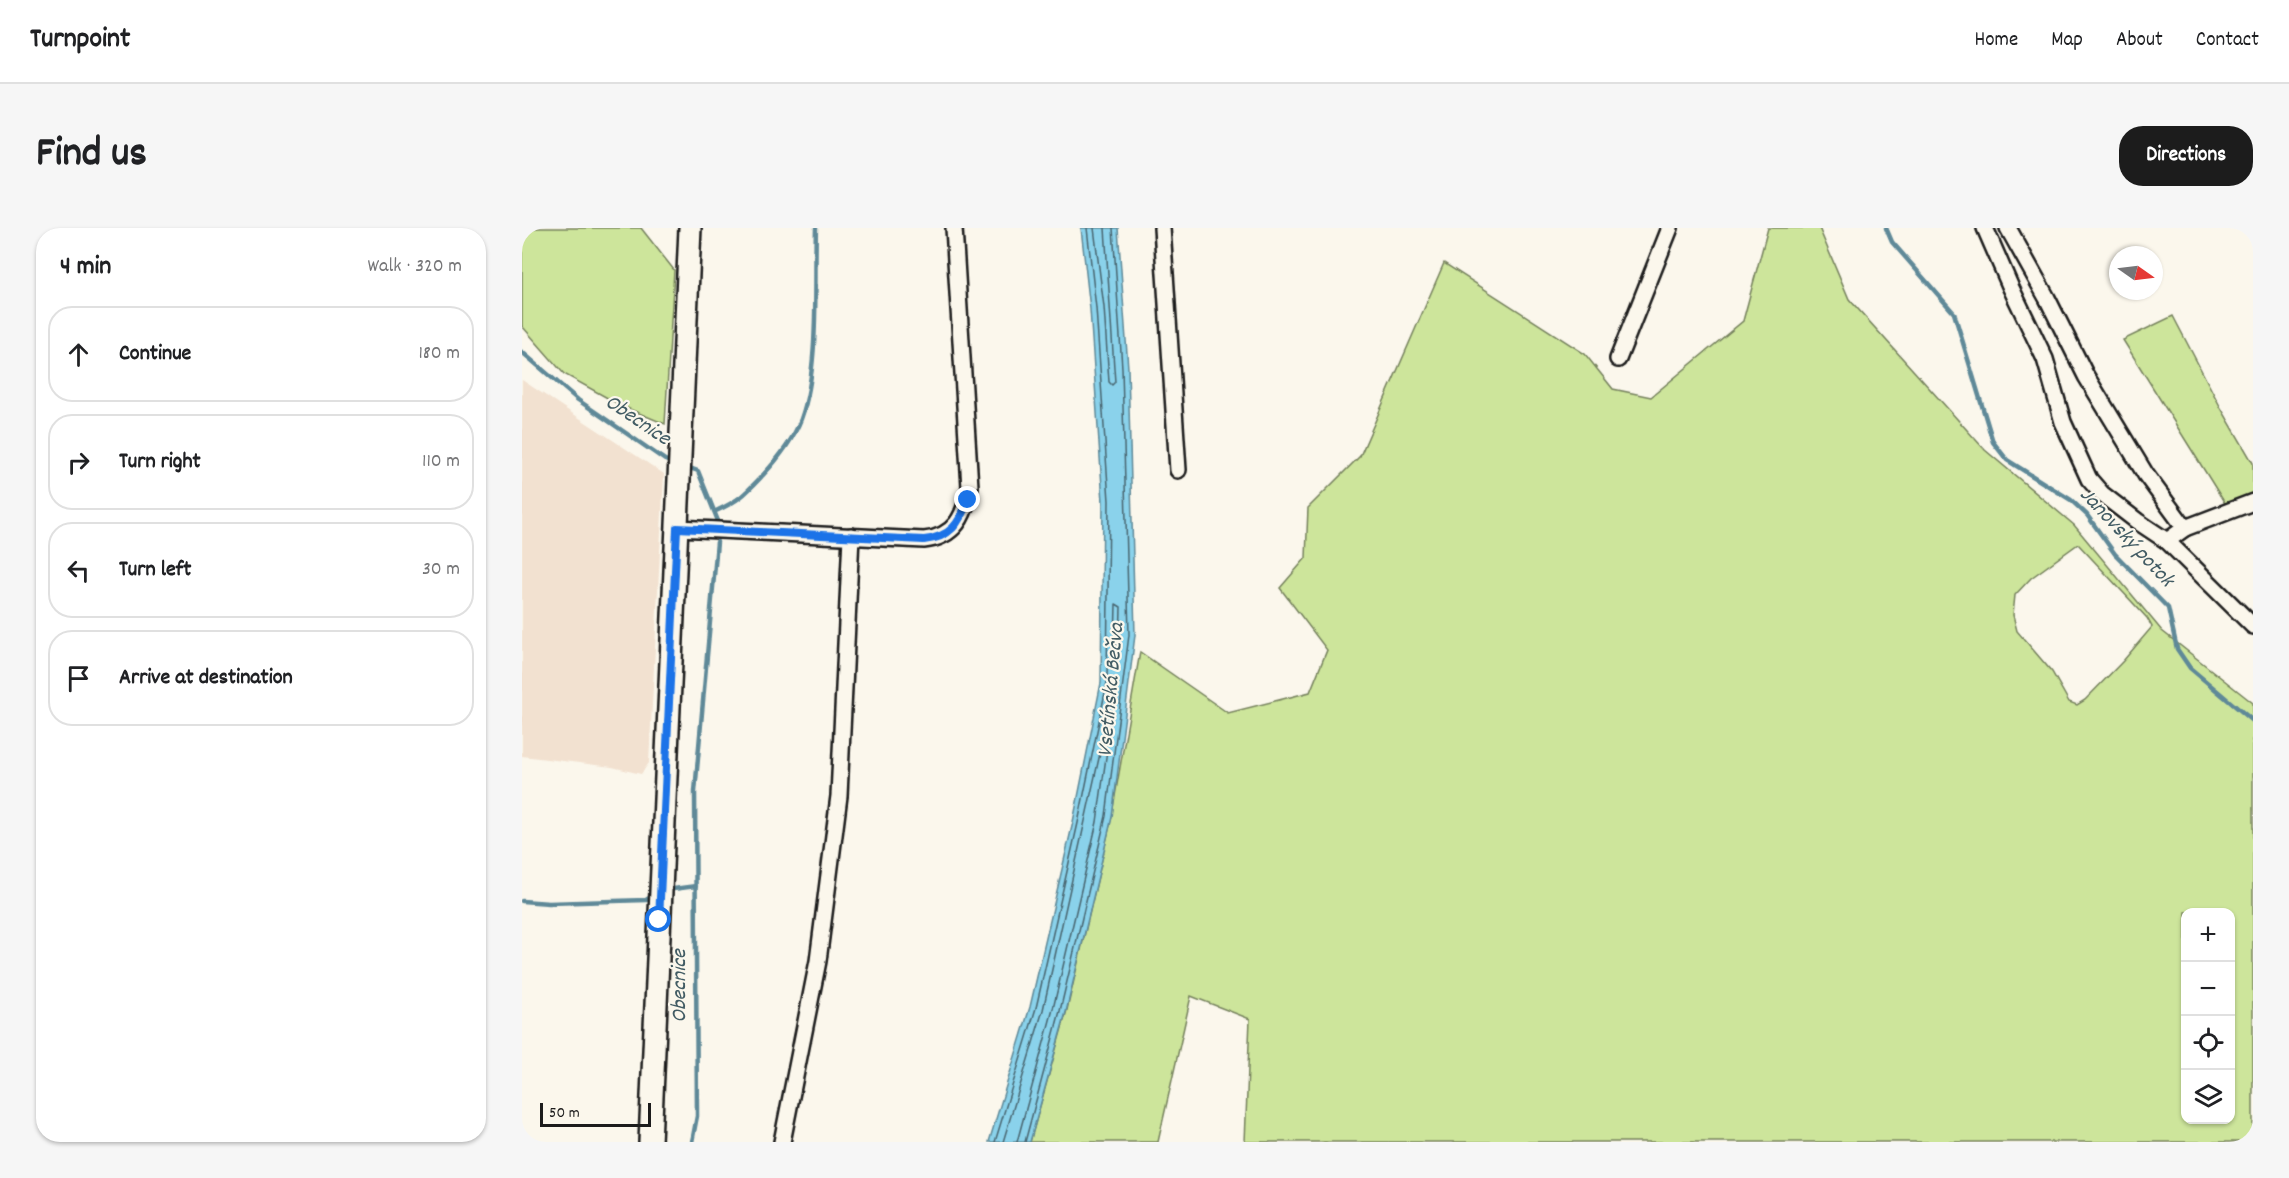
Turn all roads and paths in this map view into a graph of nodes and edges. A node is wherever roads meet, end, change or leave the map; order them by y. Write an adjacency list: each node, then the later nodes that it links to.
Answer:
1 (690, 228): 10 (main road)
2 (954, 228): 12 (street)
3 (1162, 228): 8 (street)
4 (1670, 228): 7 (street)
5 (1985, 228): 13 (street)
6 (2008, 228): 11 (street)
7 (1618, 359)
8 (1178, 470)
9 (2253, 502): 11 (street)
10 (677, 528): 12 (street); 15 (main road)
11 (2185, 528): 13 (street)
12 (851, 536): 16 (street)
13 (2167, 541): 14 (street)
14 (2253, 626)
15 (650, 1142)
16 (782, 1142)

